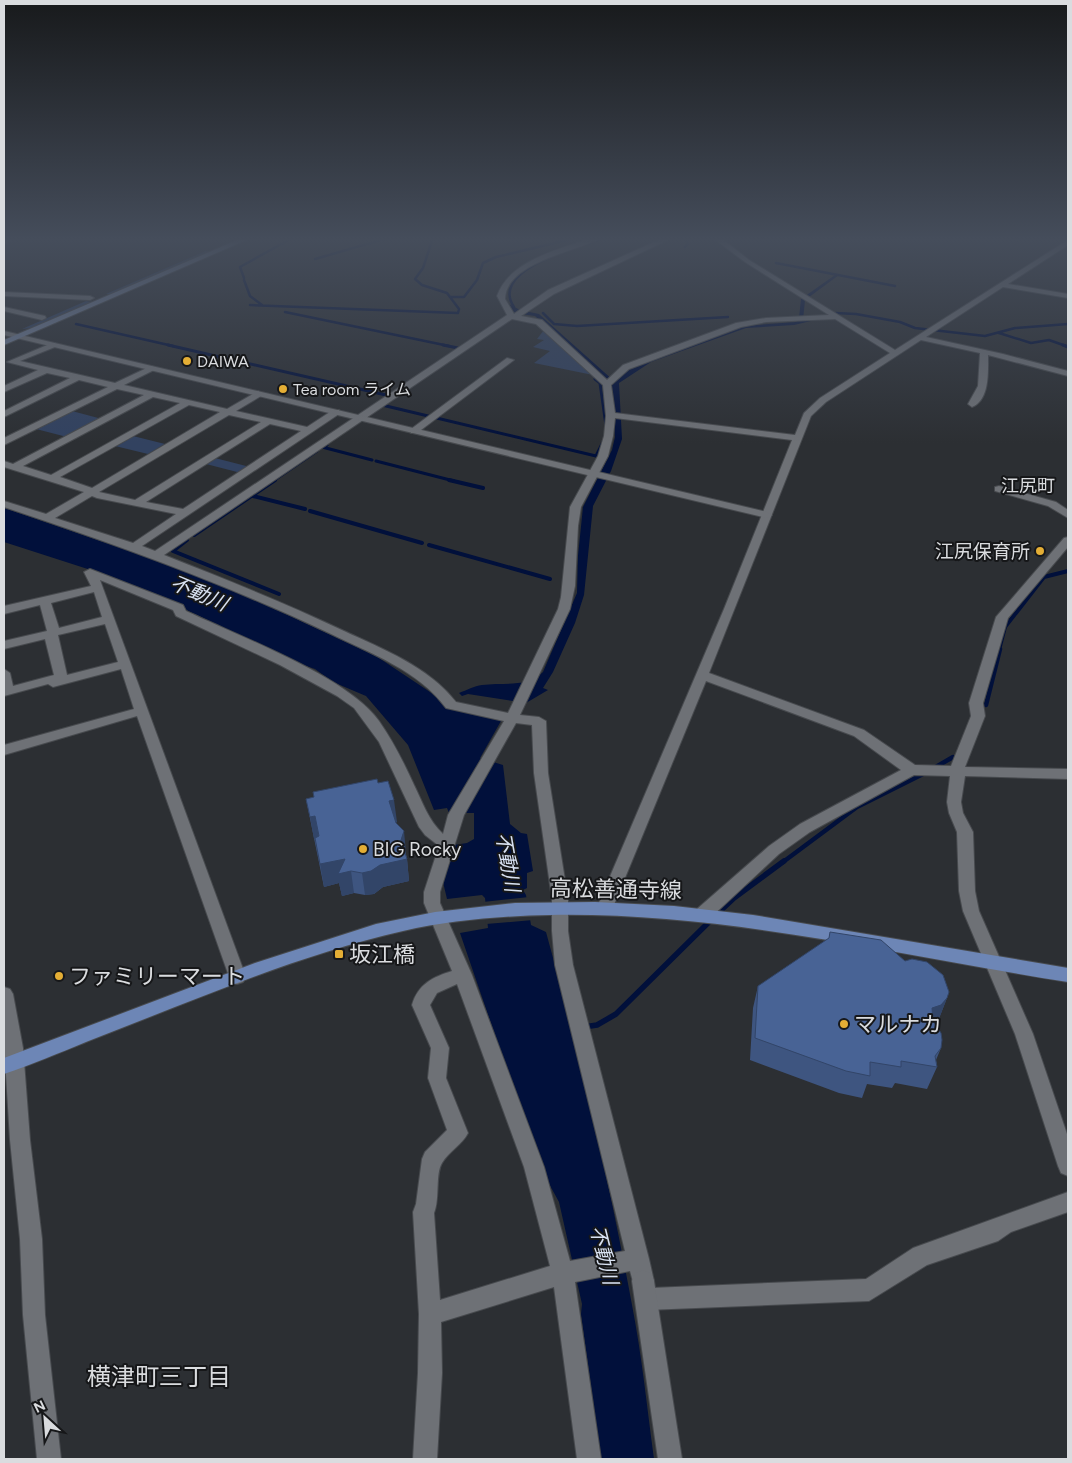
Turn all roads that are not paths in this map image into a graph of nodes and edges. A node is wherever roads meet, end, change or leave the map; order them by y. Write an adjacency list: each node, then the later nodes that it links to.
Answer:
1 (70, 306): 10 (main road)
2 (88, 306): 12 (main road)
3 (506, 306): 8 (street)
4 (529, 306): 8 (street)
5 (821, 306): 9 (street)
6 (969, 306): 13 (street)
7 (4, 309): 10 (street)
8 (517, 314): 23 (street); 34 (street)
9 (838, 317): 16 (street); 23 (street)
10 (42, 318): 11 (main road)
11 (4, 336): 12 (street)
12 (18, 336): 14 (street)
13 (920, 338): 15 (street); 16 (street)
14 (52, 345): 18 (street); 19 (street)
15 (984, 352): 21 (street); 29 (street)
16 (896, 354): 38 (street)
17 (510, 360): 37 (street)
18 (8, 364): 20 (street)
19 (151, 368): 24 (street); 27 (street)
20 (46, 370): 22 (street); 25 (street)
21 (1068, 374)
22 (79, 377): 24 (street); 32 (street)
23 (609, 382): 33 (street)
24 (116, 386): 26 (street); 39 (street)
25 (4, 389)
26 (152, 394): 28 (street); 40 (street)
27 (258, 394): 30 (street); 31 (street)
28 (188, 402): 30 (street); 42 (street)
29 (972, 404)
30 (228, 412): 35 (street); 44 (street)
31 (336, 412): 34 (street); 36 (street)
32 (4, 414)
33 (611, 415): 38 (street); 41 (street)
34 (360, 418): 37 (street); 53 (street)
35 (269, 421): 36 (street); 46 (street)
36 (308, 430): 47 (street)
37 (414, 431): 41 (street)
38 (798, 438): 48 (street)
39 (4, 442)
40 (9, 466): 42 (street)
41 (594, 475): 48 (street); 65 (street)
42 (52, 478): 44 (street)
43 (999, 488): 49 (street)
44 (92, 491): 46 (street); 50 (street)
45 (4, 504): 50 (street)
46 (137, 504): 47 (street)
47 (186, 514): 52 (street)
48 (767, 515): 62 (street)
49 (1068, 515)
50 (47, 518): 52 (street)
51 (1068, 540): 68 (street)
52 (134, 547): 53 (street)
53 (156, 555): 65 (street)
54 (98, 588): 55 (street); 57 (street); 70 (street)
55 (44, 600): 56 (street); 58 (street)
56 (4, 610)
57 (109, 619): 58 (street); 60 (street)
58 (52, 633): 59 (street); 63 (street)
59 (4, 645)
60 (125, 664): 63 (street); 64 (street)
61 (4, 673): 63 (street)
62 (702, 675): 67 (street); 71 (street)
63 (5, 693)
64 (141, 711): 66 (street); 78 (street)
65 (514, 712): 70 (street); 72 (street)
66 (4, 750)
67 (923, 771): 68 (street); 73 (street)
68 (957, 772): 69 (street); 75 (street)
69 (1068, 774)
70 (446, 843): 74 (street)
71 (605, 907): 72 (main road, 高松善通寺線); 73 (main road, 高松善通寺線)
72 (559, 908): 74 (main road, 高松善通寺線); 84 (street)
73 (712, 915): 75 (main road, 高松善通寺線)
74 (438, 918): 76 (street); 78 (main road, 高松善通寺線)
75 (993, 962): 77 (main road, 高松善通寺線); 81 (street)
76 (463, 975): 83 (street); 85 (street)
77 (1068, 975)
78 (237, 977): 80 (main road, 高松善通寺線)
79 (4, 994): 80 (street)
80 (9, 1064): 86 (street)
81 (1068, 1166)
82 (1068, 1202): 84 (street)
83 (569, 1272): 84 (street); 85 (street); 88 (street)
84 (639, 1275): 89 (street)
85 (430, 1314): 87 (street)
86 (50, 1459)
87 (425, 1459)
88 (589, 1459)
89 (670, 1459)

